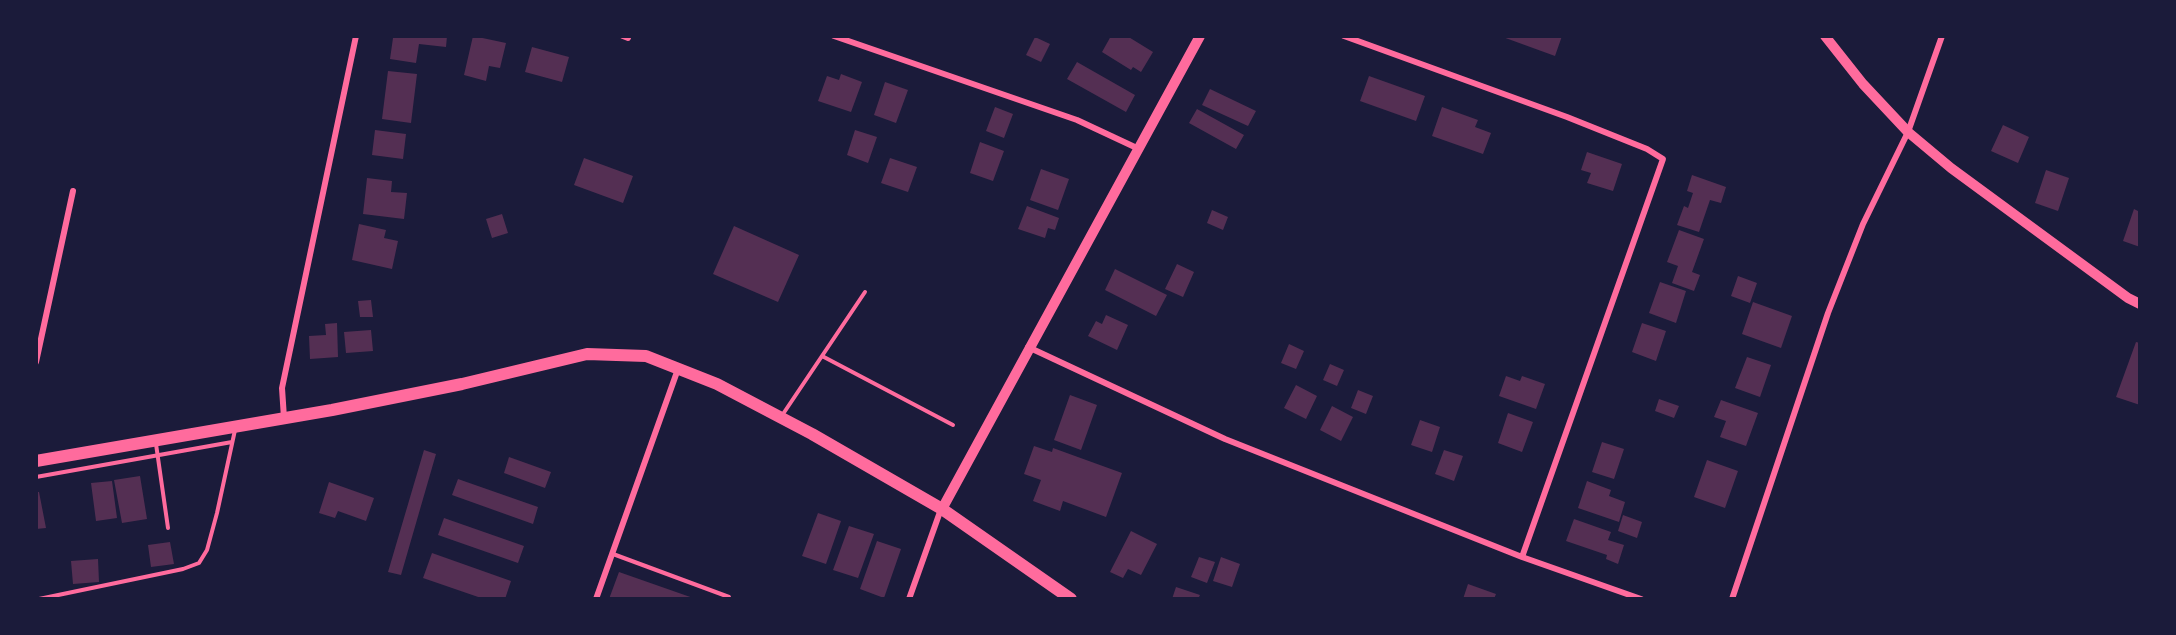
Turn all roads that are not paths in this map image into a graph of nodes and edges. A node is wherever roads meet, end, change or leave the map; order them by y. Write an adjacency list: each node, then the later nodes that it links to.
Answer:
1 (356, 36): 16 (street)
2 (834, 36): 8 (street)
3 (1200, 36): 8 (street)
4 (1344, 36): 28 (street)
5 (1825, 36): 7 (street)
6 (1942, 36): 7 (street)
7 (1908, 132): 11 (street); 35 (street)
8 (1140, 149): 12 (street)
9 (73, 191): 14 (street)
10 (865, 292): 13 (lane)
11 (2140, 303)
12 (1028, 347): 25 (street); 28 (street)
13 (822, 356): 17 (lane); 18 (lane)
14 (36, 362)
15 (678, 368): 16 (main road); 17 (main road); 27 (street)
16 (284, 418): 19 (main road)
17 (781, 418): 25 (main road)
18 (953, 425)
19 (236, 426): 20 (main road); 21 (lane)
20 (155, 441): 22 (lane); 23 (main road)
21 (232, 442): 22 (lane); 29 (lane)
22 (157, 455): 24 (lane); 26 (lane)
23 (36, 461)
24 (36, 477)
25 (942, 509): 32 (street); 33 (main road)
26 (168, 528)
27 (612, 553): 30 (street); 31 (lane)
28 (1522, 557): 34 (street)
29 (39, 599)
30 (596, 599)
31 (729, 599)
32 (909, 599)
33 (1071, 599)
34 (1641, 599)
35 (1732, 599)

